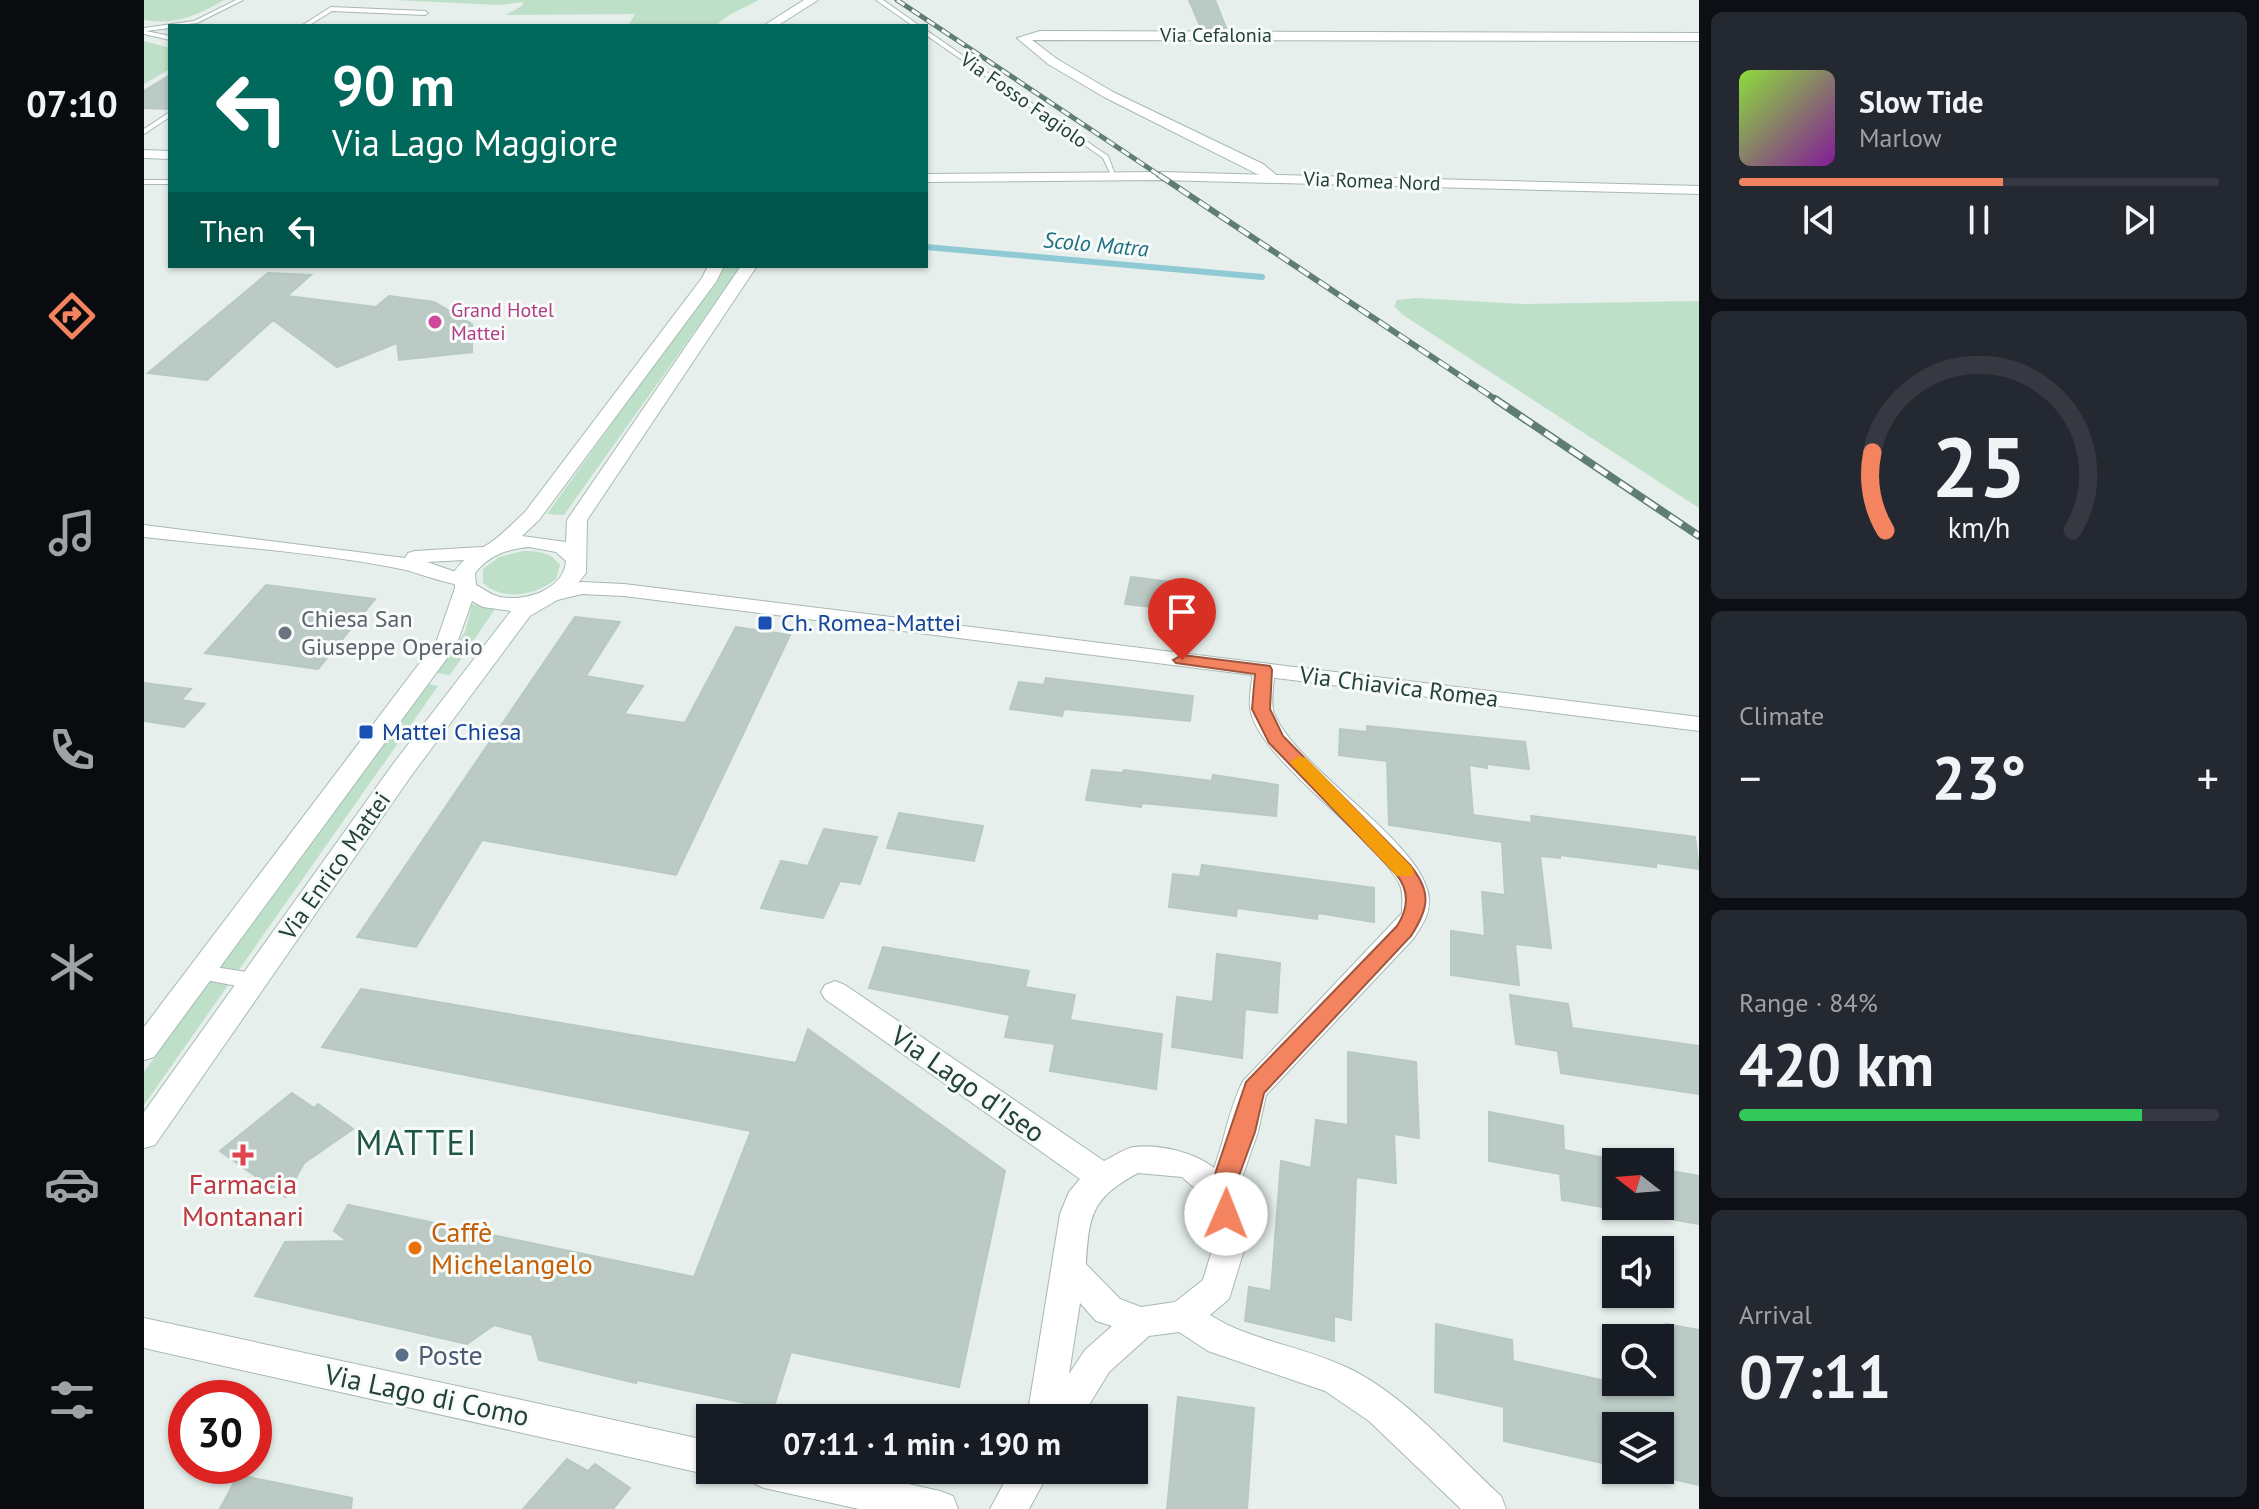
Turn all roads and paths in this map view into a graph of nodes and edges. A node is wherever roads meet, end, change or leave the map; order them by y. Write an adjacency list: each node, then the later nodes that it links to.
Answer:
1 (240, 0): 5 (lane)
2 (812, 0): 7 (street)
3 (879, 0): 8 (lane)
4 (425, 13): 6 (lane)
5 (184, 24)
6 (307, 24)
7 (772, 24)
8 (914, 24)
9 (168, 27): 10 (lane)
10 (144, 31): 12 (lane)
11 (928, 33): 19 (lane, Via Fosso Fagiolo)
12 (168, 37)
13 (1699, 37): 21 (street, Via Cefalonia)
14 (168, 115): 15 (lane)
15 (144, 132)
16 (144, 154): 17 (street)
17 (168, 155)
18 (1044, 176): 19 (street, Via Romea Nord); 20 (street, Via Romea Nord); 24 (street, Via Romea Nord)
19 (1114, 176): 21 (street, Via Romea Nord)
20 (928, 178)
21 (1273, 178): 25 (street, Via Romea Nord)
22 (144, 182): 23 (lane)
23 (168, 182)
24 (928, 189)
25 (1699, 190)
26 (715, 268): 29 (street)
27 (748, 268): 31 (street)
28 (144, 531): 30 (street)
29 (490, 550): 30 (street); 31 (street, Via Chiavica Romea); 32 (street, Via Enrico Mattei)
30 (381, 559): 32 (street)
31 (578, 561): 33 (street, Via Chiavica Romea); 34 (street, Via Enrico Mattei)
32 (465, 585): 34 (street, Via Chiavica Romea); 37 (street, Via Enrico Mattei)
33 (624, 590): 34 (street, Via Chiavica Romea); 35 (street, Via Chiavica Romea)
34 (545, 598): 38 (street, Via Enrico Mattei)
35 (1264, 670): 36 (street, Via Chiavica Romea); 43 (street)
36 (1699, 724)
37 (202, 973): 38 (street); 40 (street, Via Enrico Mattei)
38 (253, 981): 41 (street, Via Enrico Mattei)
39 (835, 992): 42 (street, Via Lago d'Iseo)
40 (144, 1049)
41 (144, 1136)
42 (1102, 1177): 43 (street); 44 (street)
43 (1221, 1192): 45 (street)
44 (1069, 1269): 46 (street); 48 (street)
45 (1183, 1316): 46 (street); 55 (street)
46 (1141, 1322): 49 (street)
47 (144, 1333): 50 (street, Via Lago di Como)
48 (1047, 1404)
49 (1070, 1404)
50 (696, 1455)
51 (827, 1484): 53 (street)
52 (1023, 1484): 54 (street)
53 (940, 1509)
54 (1008, 1509)
55 (1488, 1509)

